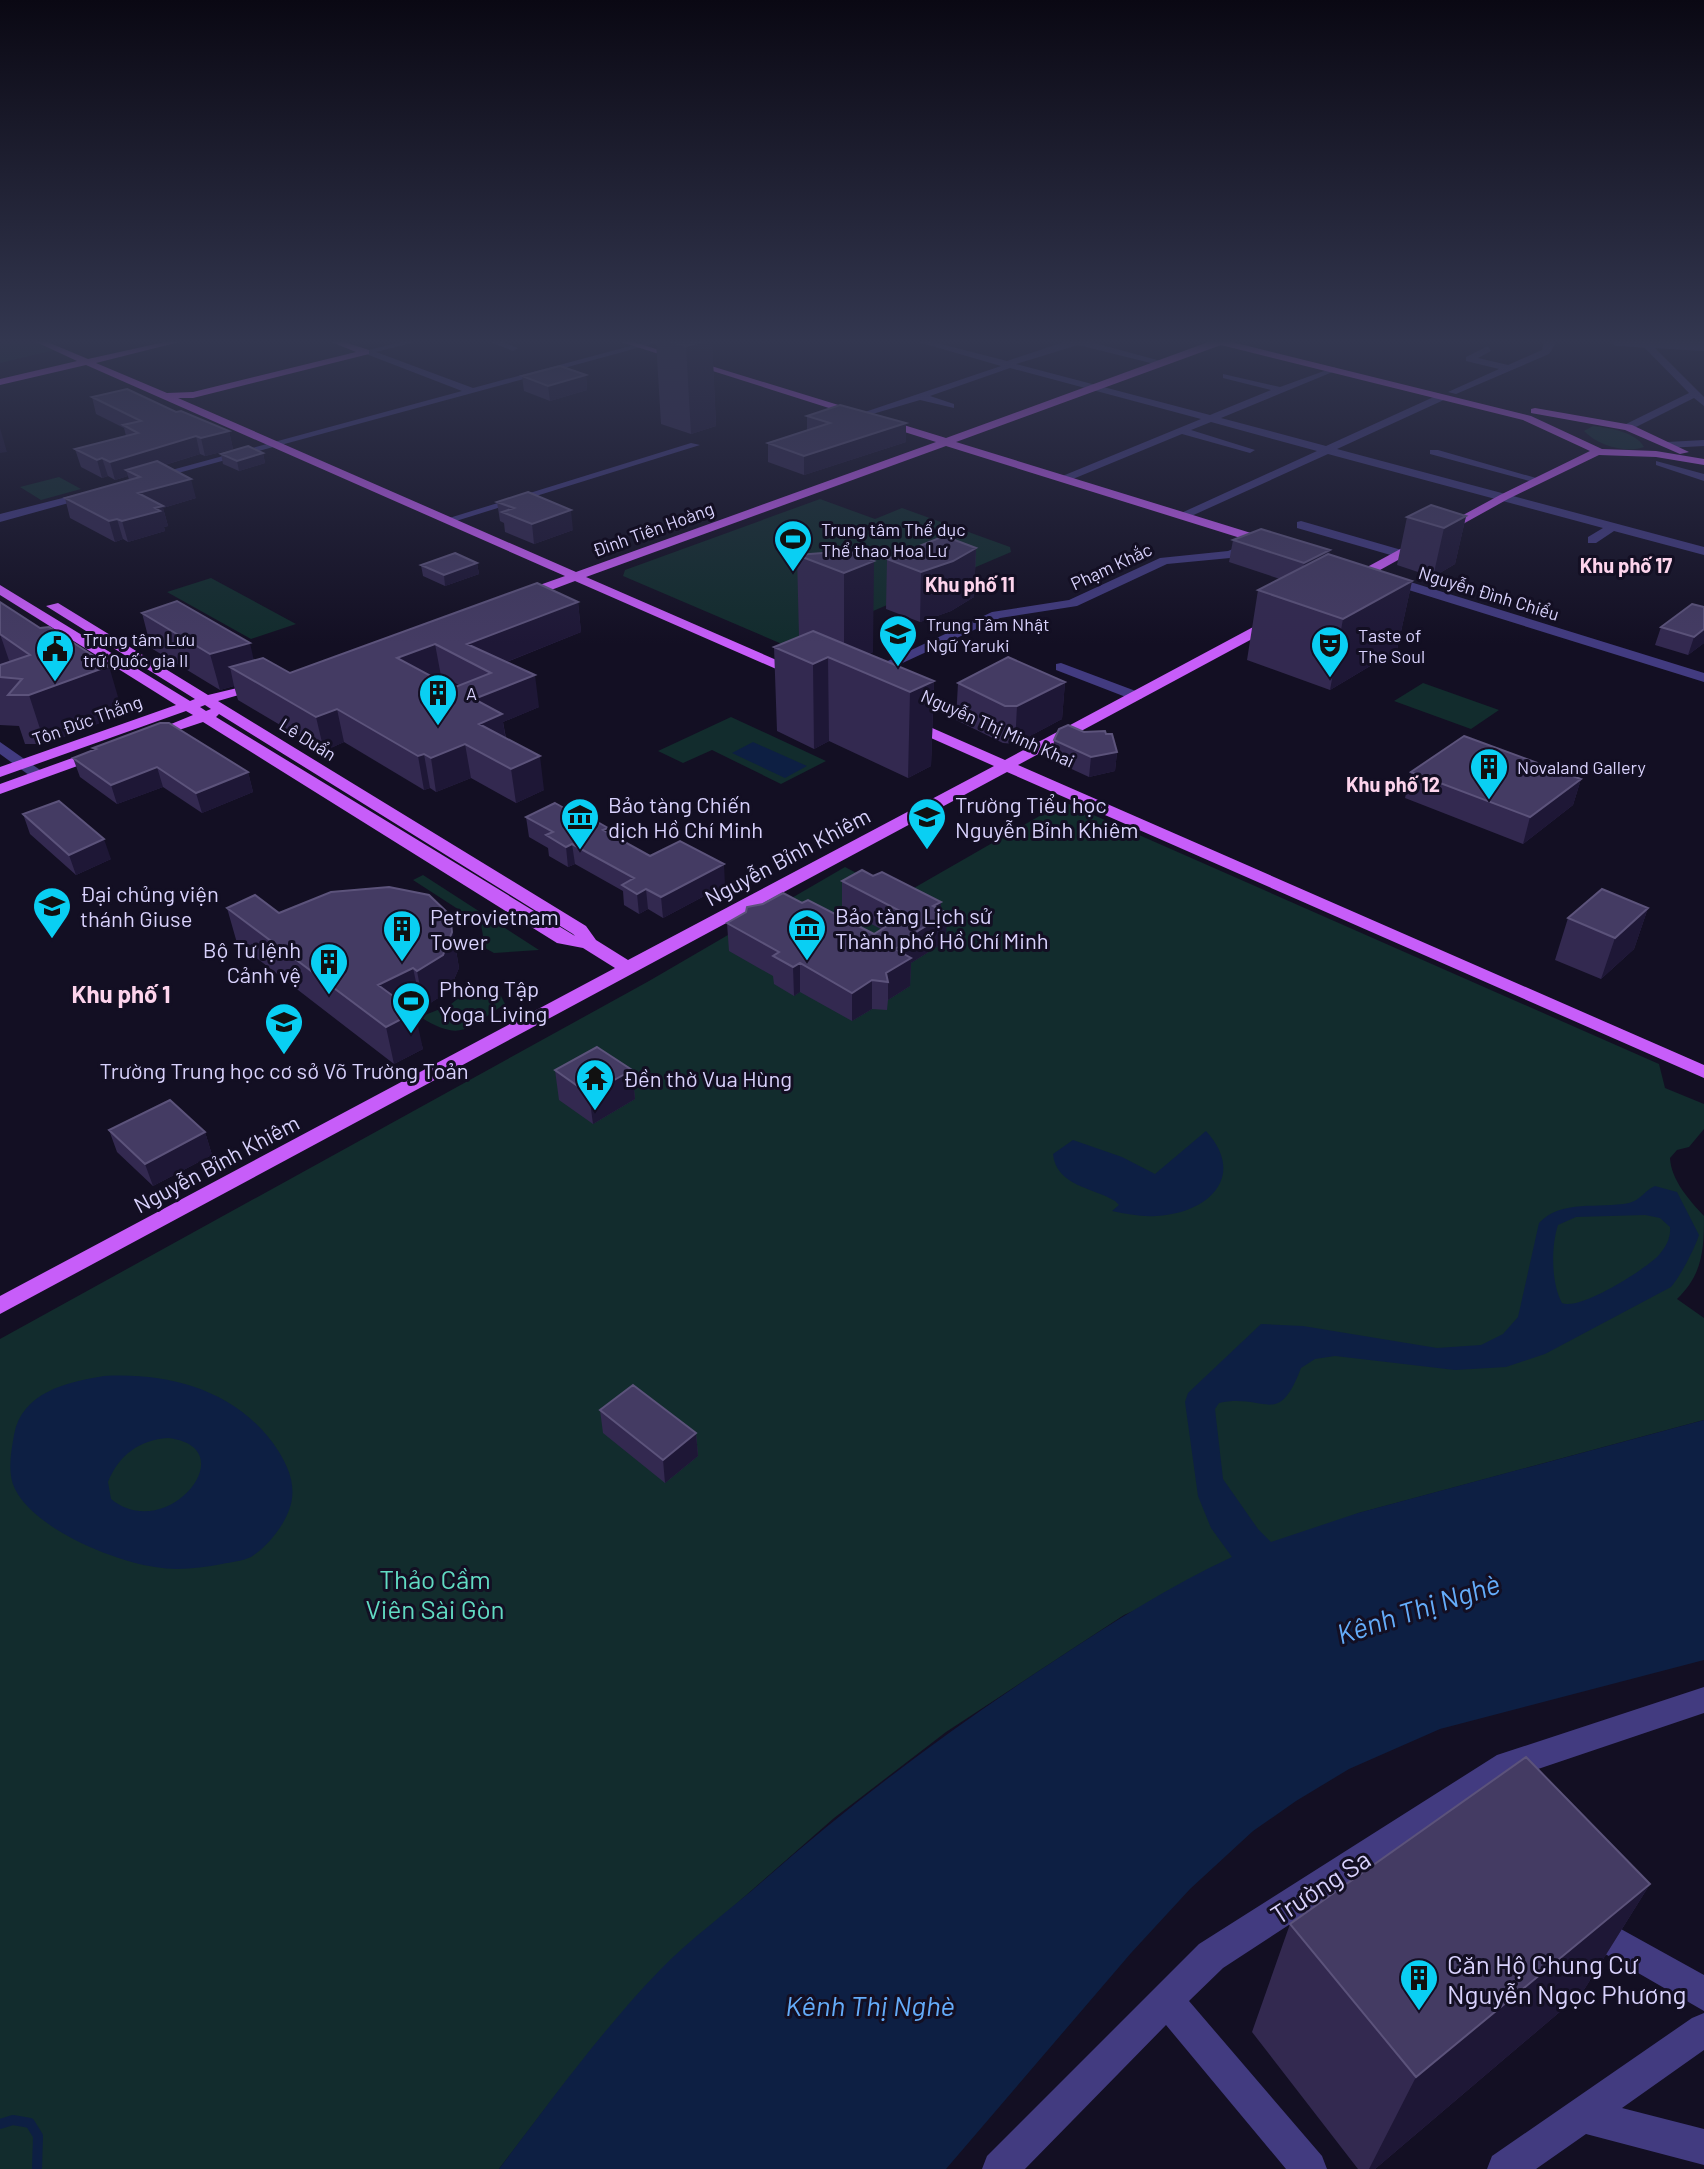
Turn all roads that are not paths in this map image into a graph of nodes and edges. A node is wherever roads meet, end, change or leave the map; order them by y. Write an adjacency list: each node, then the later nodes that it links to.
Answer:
1 (280, 442): 9 (street)
2 (946, 442): 20 (main road); 37 (main road, Đinh Tiên Hoàng)
3 (1154, 442): 20 (street)
4 (1222, 442): 13 (street)
5 (1298, 442): 14 (street)
6 (1344, 442): 14 (street)
7 (1578, 442): 16 (main road)
8 (1661, 442): 12 (main road)
9 (277, 443): 22 (street); 27 (main road)
10 (1704, 443): 12 (street)
11 (695, 445): 27 (street)
12 (1667, 445): 18 (main road)
13 (1250, 450)
14 (1327, 450): 24 (street); 25 (street)
15 (1434, 452): 21 (street)
16 (1597, 452): 17 (main road); 21 (main road)
17 (1658, 458): 18 (main road); 19 (street)
18 (1704, 465)
19 (1704, 478)
20 (1064, 479): 25 (main road)
21 (1537, 480): 24 (main road)
22 (138, 481)
23 (100, 491): 26 (street)
24 (1504, 497): 29 (street); 34 (main road)
25 (1183, 516): 31 (main road)
26 (0, 518)
27 (452, 519): 37 (main road)
28 (1301, 525): 34 (street)
29 (1612, 527): 30 (street); 33 (street)
30 (1592, 540)
31 (1264, 541): 32 (main road); 44 (street, Phạm Khắc)
32 (1278, 546)
33 (1704, 551)
34 (1401, 554): 35 (main road)
35 (1359, 571): 39 (main road); 45 (street, Nguyễn Đình Chiểu)
36 (0, 575): 48 (main road, Lê Duẩn)
37 (575, 575): 40 (main road, Đinh Tiên Hoàng); 43 (main road)
38 (0, 589): 47 (main road, Lê Duẩn)
39 (1330, 592)
40 (509, 598)
41 (1294, 611): 46 (main road, Nguyễn Bỉnh Khiêm)
42 (1061, 667): 46 (street)
43 (814, 677)
44 (857, 678)
45 (1704, 678)
46 (1136, 696): 52 (main road, Nguyễn Bỉnh Khiêm)
47 (187, 706): 48 (main road, Lê Duẩn); 53 (main road, Tôn Đức Thắng)
48 (205, 708): 49 (main road); 49 (main road); 55 (main road, Tôn Đức Thắng); 58 (main road, Lê Duẩn)
49 (223, 709): 57 (main road, Lê Duẩn)
50 (901, 713): 52 (main road, Nguyễn Thị Minh Khai)
51 (0, 747): 53 (street)
52 (1010, 763): 59 (main road, Nguyễn Thị Minh Khai); 61 (main road, Nguyễn Bỉnh Khiêm)
53 (23, 764): 54 (main road, Tôn Đức Thắng); 55 (street)
54 (0, 772)
55 (38, 775): 56 (main road, Tôn Đức Thắng)
56 (0, 789)
57 (395, 816): 58 (main road); 60 (main road, Lê Duẩn)
58 (377, 824): 60 (main road, Lê Duẩn)
59 (1307, 892): 62 (main road, Nguyễn Thị Minh Khai); 63 (main road, Nguyễn Thị Minh Khai)
60 (589, 944): 61 (main road, Lê Duẩn)
61 (628, 968): 64 (main road, Nguyễn Bỉnh Khiêm)
62 (1704, 1058)
63 (1704, 1072)
64 (0, 1306)
65 (1704, 1700): 68 (street, Trường Sa)
66 (1572, 1917): 67 (street)
67 (1704, 1994)
68 (1167, 2001): 72 (street, Trường Sa); 73 (street)
69 (1704, 2030): 70 (street)
70 (1582, 2115): 71 (street); 74 (street)
71 (1704, 2147)
72 (1000, 2169)
73 (1309, 2169)
74 (1505, 2169)

